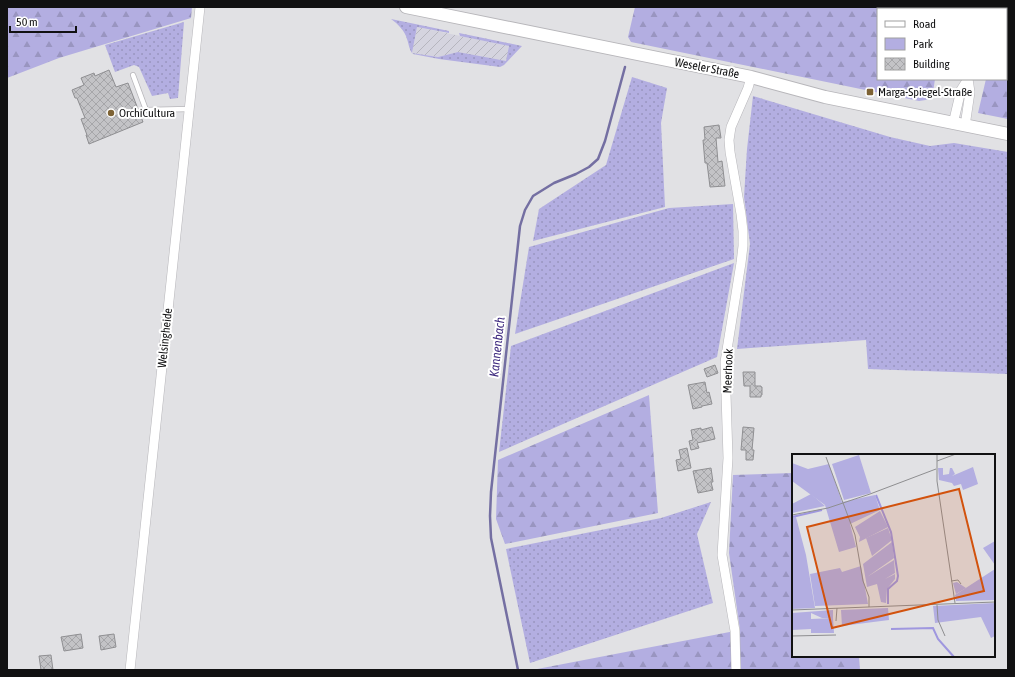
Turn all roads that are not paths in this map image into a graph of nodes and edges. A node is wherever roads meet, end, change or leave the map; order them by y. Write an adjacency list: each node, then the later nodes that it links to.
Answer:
1 (200, 7): 6 (street, Welsingheide)
2 (406, 7): 4 (main road, Weseler Straße)
3 (133, 75): 6 (lane)
4 (751, 77): 7 (main road, Weseler Straße); 10 (street, Meerhook)
5 (968, 80): 7 (street)
6 (189, 109): 9 (street, Welsingheide)
7 (959, 125): 8 (main road, Weseler Straße)
8 (1008, 134)
9 (130, 670)
10 (736, 670)

